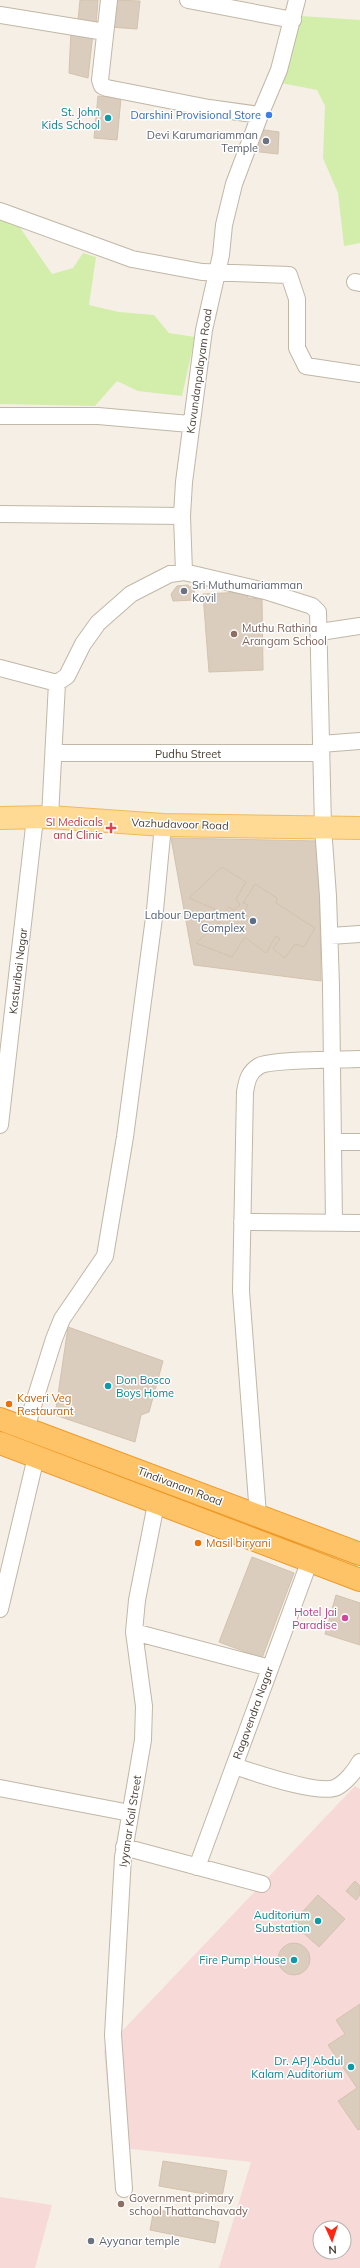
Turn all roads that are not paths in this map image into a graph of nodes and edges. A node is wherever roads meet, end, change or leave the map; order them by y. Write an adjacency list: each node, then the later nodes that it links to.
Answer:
1 (108, 0): 6 (street)
2 (188, 0): 5 (street)
3 (297, 0): 5 (street, Kavundanpalayam Road)
4 (0, 15): 6 (street)
5 (293, 20): 7 (street, Kavundanpalayam Road)
6 (105, 32): 7 (street)
7 (260, 115): 9 (street, Kavundanpalayam Road)
8 (0, 211): 9 (street)
9 (216, 273): 10 (street); 12 (street, Kavundanpalayam Road)
10 (360, 374)
11 (0, 416): 12 (street)
12 (190, 424): 14 (street, Kavundanpalayam Road)
13 (0, 514): 14 (street)
14 (182, 516): 15 (street, Kavundanpalayam Road)
15 (184, 572): 17 (street); 19 (street)
16 (360, 626): 17 (street)
17 (320, 632): 21 (street)
18 (0, 668): 19 (street)
19 (57, 684): 22 (street)
20 (360, 740): 21 (street, Pudhu Street)
21 (321, 748): 22 (street, Pudhu Street); 26 (street)
22 (54, 752): 23 (street)
23 (42, 817): 24 (main road, Vazhudavoor Road); 25 (main road, Vazhudavoor Road); 32 (street, Kasturibai Nagar)
24 (0, 818)
25 (163, 825): 26 (main road, Vazhudavoor Road); 39 (street)
26 (323, 827): 27 (main road, Vazhudavoor Road); 29 (street)
27 (360, 828)
28 (360, 934): 29 (street)
29 (330, 936): 31 (street)
30 (360, 1059): 31 (street)
31 (332, 1060): 33 (street); 35 (street)
32 (0, 1125)
33 (333, 1142): 34 (street); 36 (street)
34 (360, 1142)
35 (242, 1222): 36 (street); 43 (street)
36 (334, 1223): 37 (street)
37 (360, 1223)
38 (0, 1419): 39 (highway, Tindivanam Road)
39 (26, 1428): 43 (highway, Tindivanam Road)
40 (0, 1444): 41 (highway)
41 (36, 1457): 42 (highway); 47 (street)
42 (156, 1504): 45 (highway); 48 (street, Iyyanar Koil Street)
43 (258, 1515): 44 (highway, Tindivanam Road)
44 (360, 1554)
45 (310, 1560): 46 (highway); 49 (street, Ragavendra Nagar)
46 (360, 1580)
47 (0, 1609)
48 (134, 1632): 49 (street); 53 (street, Iyyanar Koil Street)
49 (270, 1668): 51 (street, Ragavendra Nagar)
50 (360, 1762): 51 (street)
51 (234, 1766): 55 (street, Ragavendra Nagar)
52 (0, 1788): 53 (street)
53 (130, 1813): 54 (street, Iyyanar Koil Street)
54 (124, 1847): 55 (street); 57 (street, Iyyanar Koil Street)
55 (197, 1866): 56 (street)
56 (262, 1884)
57 (124, 2189)

